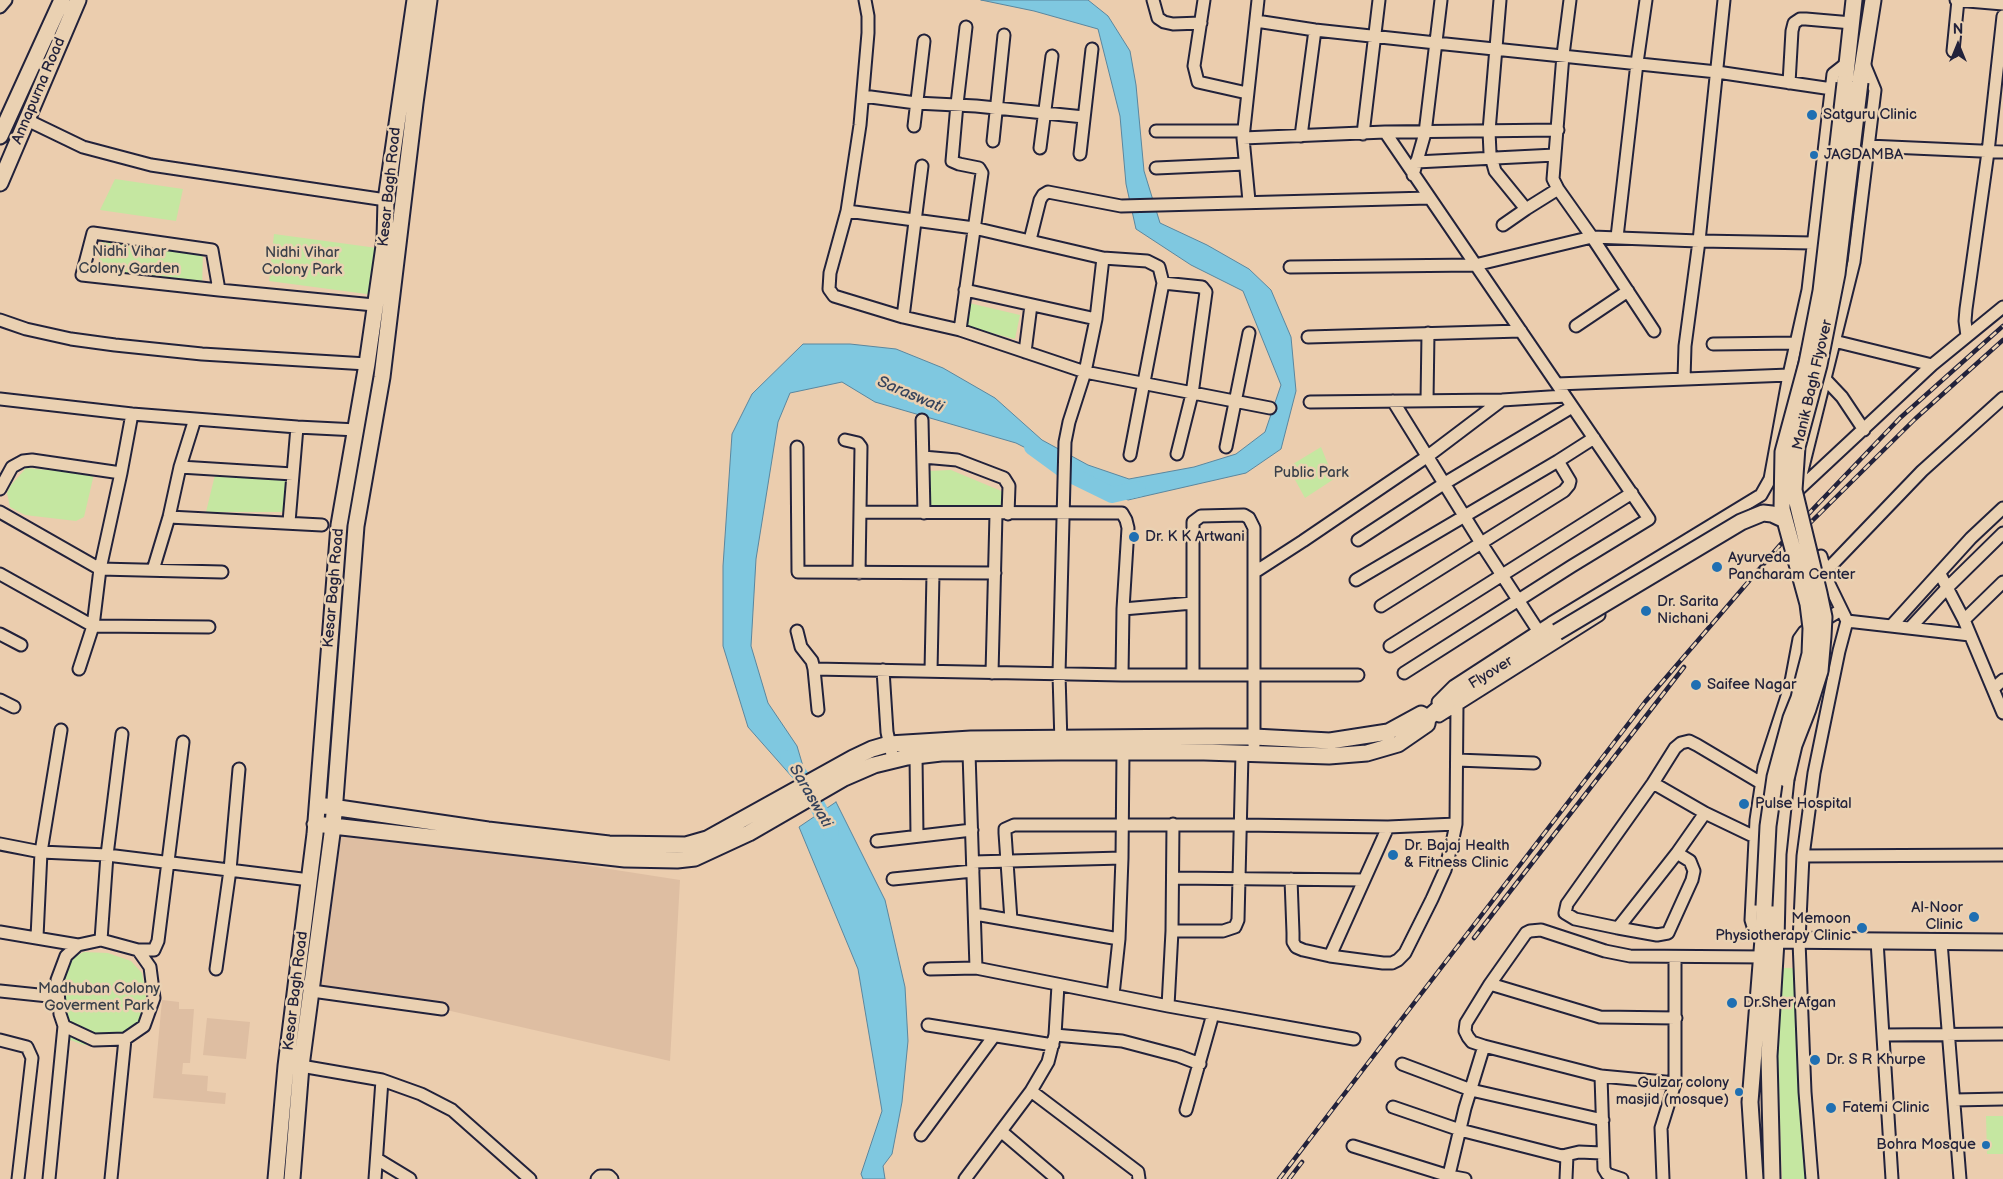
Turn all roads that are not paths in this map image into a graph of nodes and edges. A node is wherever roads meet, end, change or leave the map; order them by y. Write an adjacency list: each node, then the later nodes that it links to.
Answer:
1 (6, 0): 20 (street)
2 (62, 0): 58 (main road, Annapurna Road)
3 (78, 0): 49 (main road, Annapurna Road)
4 (415, 0): 43 (main road, Kesar Bagh Road)
5 (429, 0): 43 (main road, Kesar Bagh Road)
6 (865, 0): 42 (street)
7 (1153, 0): 23 (street)
8 (1204, 0): 23 (street)
9 (1258, 0): 22 (street)
10 (1380, 0): 28 (street)
11 (1441, 0): 30 (street)
12 (1500, 0): 32 (street)
13 (1570, 0): 34 (street)
14 (1646, 0): 37 (street)
15 (1724, 0): 38 (street)
16 (1854, 0): 24 (main road, Manik Bagh Flyover)
17 (1873, 0): 36 (main road, Manik Bagh Flyover)
18 (1958, 0): 19 (street); 33 (street)
19 (2003, 4)
20 (0, 7)
21 (2003, 16): 63 (street)
22 (1256, 20): 26 (street); 41 (street)
23 (1201, 22): 41 (street)
24 (1852, 23): 39 (street); 40 (main road, Manik Bagh Flyover)
25 (966, 28): 45 (street)
26 (1315, 30): 28 (street); 59 (street)
27 (1004, 35): 46 (street)
28 (1375, 36): 30 (street); 56 (street)
29 (924, 41): 44 (street)
30 (1436, 43): 32 (street); 55 (street)
31 (1092, 49): 48 (street)
32 (1496, 49): 34 (street); 53 (street)
33 (1953, 51)
34 (1563, 55): 37 (street); 51 (street)
35 (1052, 56): 47 (street)
36 (1863, 61): 40 (main road, Manik Bagh Flyover); 61 (street)
37 (1637, 63): 38 (street); 84 (street)
38 (1717, 72): 39 (street); 86 (street)
39 (1789, 83): 40 (street)
40 (1846, 85): 87 (street); 163 (main road, Manik Bagh Flyover, bridge); 269 (main road, Manik Bagh Flyover, bridge)
41 (1247, 93): 57 (street)
42 (863, 96): 44 (street); 79 (street)
43 (407, 101): 76 (main road, Kesar Bagh Road); 239 (main road, Kesar Bagh Road)
44 (916, 103): 45 (street); 50 (street)
45 (957, 104): 46 (street); 82 (street)
46 (997, 108): 47 (street); 60 (street)
47 (1045, 113): 48 (street); 62 (street)
48 (1084, 117): 65 (street)
49 (27, 120): 73 (main road, Annapurna Road); 76 (street)
50 (914, 126)
51 (1558, 130): 53 (street); 66 (street)
52 (1156, 131): 57 (street)
53 (1489, 131): 55 (street); 67 (street)
54 (1384, 132): 55 (street); 56 (street); 72 (street)
55 (1425, 133): 68 (street)
56 (1363, 134): 59 (street)
57 (1243, 135): 59 (street); 69 (street)
58 (0, 136)
59 (1301, 136)
60 (993, 141)
61 (1868, 146): 63 (street); 109 (street)
62 (1040, 148)
63 (1988, 152): 64 (street); 107 (street)
64 (2003, 152)
65 (1080, 154)
66 (1555, 155): 67 (street); 74 (street)
67 (1492, 159): 68 (street); 78 (street)
68 (1416, 162): 72 (street)
69 (1245, 164): 71 (street); 77 (street)
70 (922, 166): 80 (street)
71 (1156, 168)
72 (1413, 175): 75 (street)
73 (0, 183)
74 (1558, 189): 78 (street); 83 (street)
75 (1429, 198): 77 (street); 89 (street)
76 (386, 200): 95 (main road, Kesar Bagh Road)
77 (1249, 201): 85 (street)
78 (1526, 209): 81 (street)
79 (847, 211): 80 (street); 98 (street)
80 (915, 220): 82 (street); 98 (street)
81 (1503, 225)
82 (974, 228): 85 (street); 93 (street)
83 (1592, 237): 84 (street); 89 (street); 94 (street)
84 (1617, 237): 86 (street)
85 (1030, 240): 88 (street)
86 (1699, 242): 87 (street); 117 (street)
87 (1813, 243): 110 (street)
88 (1104, 258): 91 (street); 99 (street)
89 (1475, 265): 90 (street); 103 (street)
90 (1290, 267)
91 (1163, 283): 119 (street); 121 (street)
92 (219, 290): 92 (street); 95 (street)
93 (965, 290): 96 (street); 102 (street)
94 (1628, 291): 101 (street); 104 (street)
95 (374, 305): 113 (main road, Kesar Bagh Road)
96 (1031, 305): 99 (street); 112 (street)
97 (2003, 307): 107 (street)
98 (903, 317): 102 (street)
99 (1096, 319): 115 (street)
100 (0, 320): 113 (street)
101 (1576, 326)
102 (960, 330): 112 (street)
103 (1520, 331): 106 (street); 120 (street)
104 (1654, 331)
105 (1249, 334): 128 (street)
106 (1428, 334): 108 (street); 125 (street)
107 (1967, 336): 114 (street)
108 (1308, 337)
109 (1834, 341): 114 (street); 118 (street)
110 (1797, 343): 111 (street); 116 (street)
111 (1713, 344)
112 (1025, 352): 115 (street)
113 (367, 364): 136 (main road, Kesar Bagh Road)
114 (1932, 365): 137 (street)
115 (1085, 372): 119 (street); 158 (street)
116 (1789, 375): 117 (street); 196 (street)
117 (1684, 379): 120 (street)
118 (1825, 379): 137 (street); 152 (street)
119 (1142, 384): 121 (street); 143 (street)
120 (1557, 384): 122 (street)
121 (1192, 394): 128 (street); 142 (street)
122 (1565, 396): 126 (street); 130 (street)
123 (2003, 398): 174 (street)
124 (0, 399): 132 (street)
125 (1427, 400): 126 (street); 127 (street)
126 (1502, 400): 144 (street)
127 (1393, 401): 129 (street); 144 (street)
128 (1236, 402): 131 (street); 141 (street)
129 (1310, 402)
130 (1572, 407): 138 (street); 150 (street)
131 (1270, 408)
132 (132, 414): 133 (street); 148 (street)
133 (195, 419): 135 (street); 147 (street)
134 (922, 420): 145 (street)
135 (297, 427): 136 (street); 149 (street)
136 (357, 430): 238 (main road, Kesar Bagh Road)
137 (1864, 430): 152 (street)
138 (1594, 438): 146 (street); 153 (street)
139 (845, 440): 156 (street)
140 (797, 447): 175 (street)
141 (1226, 447)
142 (1177, 454)
143 (1130, 455)
144 (1428, 456): 150 (street); 173 (street)
145 (923, 457): 157 (street); 160 (street)
146 (1558, 461): 161 (street); 168 (street)
147 (180, 467): 149 (street); 162 (street)
148 (121, 473): 151 (street); 170 (street)
149 (293, 474): 164 (street)
150 (1445, 484): 161 (street); 167 (street)
151 (0, 488)
152 (1797, 490): 215 (street)
153 (1632, 493): 177 (street); 184 (street)
154 (2003, 508): 180 (street)
155 (0, 512): 170 (street)
156 (860, 512): 157 (street); 175 (street)
157 (924, 513): 159 (street)
158 (1064, 513): 160 (street); 187 (street); 207 (street)
159 (996, 514): 160 (street); 176 (street)
160 (1008, 514)
161 (1464, 516): 168 (street); 181 (street)
162 (169, 517): 164 (street); 171 (street)
163 (1785, 520): 219 (main road, Flyover, bridge); 269 (main road, Manik Bagh Flyover, bridge)
164 (289, 522): 165 (street)
165 (322, 525)
166 (2003, 533): 183 (street)
167 (1358, 540)
168 (1481, 543): 177 (street); 186 (street)
169 (1821, 556): 174 (street)
170 (100, 569): 171 (street); 192 (street)
171 (153, 570): 172 (street)
172 (222, 572)
173 (1255, 572): 185 (street); 210 (street)
174 (1825, 572): 188 (street)
175 (859, 573): 179 (street)
176 (995, 573): 179 (street); 205 (street)
177 (1502, 573): 184 (street); 200 (street)
178 (0, 574): 192 (street)
179 (933, 574): 204 (street)
180 (1940, 574): 183 (street); 191 (street)
181 (1356, 580)
182 (2003, 582): 189 (street)
183 (1947, 588): 189 (street); 194 (street)
184 (1520, 600): 196 (street); 206 (street)
185 (1193, 603): 187 (street); 209 (street)
186 (1381, 606)
187 (1123, 609): 208 (street)
188 (1841, 610): 190 (street); 235 (street)
189 (1964, 620): 198 (street)
190 (1847, 622): 191 (street); 257 (street)
191 (1892, 625): 194 (street)
192 (93, 626): 193 (street); 201 (street)
193 (209, 627)
194 (1910, 628): 198 (street)
195 (797, 631): 202 (street)
196 (1539, 632): 219 (street)
197 (0, 634): 199 (street)
198 (1970, 635): 213 (street)
199 (21, 644)
200 (1390, 646)
201 (79, 669)
202 (814, 669): 203 (street); 217 (street)
203 (884, 670): 204 (street); 224 (street)
204 (931, 671): 205 (street)
205 (992, 673): 207 (street)
206 (1404, 673)
207 (1059, 674): 208 (street); 225 (street)
208 (1122, 675): 209 (street)
209 (1193, 675): 210 (street)
210 (1254, 675): 211 (street); 222 (street)
211 (1358, 675)
212 (2003, 680): 213 (street)
213 (1994, 688): 218 (street)
214 (0, 700): 216 (street)
215 (1457, 704): 219 (street); 231 (street)
216 (14, 706)
217 (818, 710)
218 (2003, 713)
219 (1427, 718): 222 (main road); 228 (main road)
220 (61, 730): 253 (street)
221 (122, 734): 255 (street)
222 (1254, 737): 225 (main road); 228 (street)
223 (183, 742): 259 (street)
224 (889, 744): 225 (main road); 230 (street); 234 (main road)
225 (1061, 745): 226 (main road); 227 (main road)
226 (1122, 752): 228 (main road); 242 (street)
227 (969, 753): 229 (main road); 248 (street)
228 (1248, 754): 245 (street)
229 (916, 756): 230 (main road); 249 (street)
230 (893, 759): 234 (main road)
231 (1457, 760): 232 (street); 244 (street)
232 (1534, 763)
233 (239, 769): 262 (street)
234 (840, 772): 237 (main road)
235 (1761, 783): 236 (street); 250 (street)
236 (1654, 784): 240 (street); 272 (street)
237 (790, 800): 239 (main road); 246 (main road)
238 (316, 805): 239 (main road); 241 (main road, Kesar Bagh Road)
239 (334, 808): 246 (main road, Kesar Bagh Road)
240 (1705, 813): 250 (street); 254 (street)
241 (315, 824): 246 (main road); 267 (main road, Kesar Bagh Road)
242 (1122, 824): 243 (street); 258 (street); 260 (street)
243 (1173, 824): 245 (street); 263 (street)
244 (1456, 824): 247 (street); 285 (street)
245 (1240, 825): 247 (street); 265 (street)
246 (333, 826): 293 (main road, Kesar Bagh Road)
247 (1388, 827): 268 (street)
248 (972, 830): 249 (street); 261 (street)
249 (917, 836): 251 (street)
250 (1755, 837): 278 (street)
251 (877, 841)
252 (0, 844): 253 (street)
253 (41, 852): 255 (street); 275 (street)
254 (1677, 854): 272 (street); 272 (street)
255 (107, 855): 259 (street); 277 (street)
256 (2003, 855): 257 (street)
257 (1803, 856): 279 (street)
258 (1122, 858): 260 (street); 276 (street)
259 (168, 862): 262 (street); 284 (street)
260 (1007, 862): 261 (street); 271 (street)
261 (973, 866): 264 (street); 270 (street)
262 (230, 870): 267 (street); 289 (street)
263 (1173, 878): 265 (street); 273 (street)
264 (893, 879)
265 (1239, 879): 266 (street); 273 (street)
266 (1291, 879): 268 (street); 285 (street)
267 (310, 880): 337 (main road, Kesar Bagh Road)
268 (1364, 880): 285 (street)
269 (1770, 905): 278 (main road, Manik Bagh Flyover)
270 (975, 914): 271 (street); 288 (street)
271 (1011, 920): 276 (street)
272 (1618, 928)
273 (1172, 931): 297 (street)
274 (0, 932): 275 (street)
275 (38, 937): 283 (street)
276 (1118, 939): 295 (street)
277 (101, 940): 283 (street); 284 (street)
278 (1769, 940): 279 (main road); 287 (main road, Manik Bagh Flyover)
279 (1799, 941): 280 (main road); 352 (street)
280 (1877, 942): 281 (main road); 305 (street)
281 (1941, 942): 282 (main road); 303 (street)
282 (2003, 942)
283 (78, 945): 296 (street)
284 (138, 950): 307 (street)
285 (1330, 956)
286 (1675, 957): 287 (street); 291 (street); 300 (street)
287 (1768, 957): 350 (main road); 351 (main road)
288 (976, 968): 290 (street); 292 (street)
289 (216, 969)
290 (930, 969)
291 (1490, 984): 300 (street); 311 (street)
292 (1058, 985): 295 (street); 310 (street)
293 (312, 991): 298 (street); 314 (main road, Kesar Bagh Road)
294 (0, 992): 296 (street)
295 (1113, 995): 297 (street)
296 (58, 997): 302 (street)
297 (1168, 1006): 299 (street)
298 (442, 1008)
299 (1213, 1014): 308 (street); 312 (street)
300 (1676, 1018): 317 (street)
301 (928, 1025): 306 (street)
302 (64, 1026): 307 (street); 335 (street)
303 (1948, 1034): 304 (street); 305 (street); 321 (street)
304 (2003, 1034)
305 (1884, 1035): 353 (street)
306 (994, 1036): 310 (street); 327 (street)
307 (125, 1039): 336 (street)
308 (1354, 1039)
309 (0, 1040): 334 (street)
310 (1054, 1040): 312 (street); 319 (street)
311 (1484, 1046): 315 (street); 318 (street)
312 (1200, 1064): 323 (street)
313 (1402, 1064): 318 (street)
314 (301, 1066): 316 (street); 338 (main road, Kesar Bagh Road)
315 (1601, 1076): 317 (street); 324 (street)
316 (382, 1080): 331 (street); 341 (street)
317 (1674, 1083): 349 (street)
318 (1471, 1090): 324 (street); 325 (street)
319 (1031, 1091): 326 (street); 345 (street)
320 (2003, 1099): 321 (street)
321 (1954, 1100): 354 (street)
322 (1393, 1107): 325 (street)
323 (1186, 1110)
324 (1603, 1120): 329 (street)
325 (1460, 1130): 330 (street); 333 (street)
326 (1002, 1132): 332 (street); 344 (street)
327 (921, 1135)
328 (1354, 1146): 333 (street)
329 (1602, 1153): 330 (street); 348 (street)
330 (1567, 1156): 347 (street)
331 (377, 1160): 339 (street); 340 (street)
332 (1049, 1177)
333 (1448, 1177): 346 (street)
334 (18, 1179)
335 (49, 1179)
336 (111, 1179)
337 (276, 1179)
338 (292, 1179)
339 (375, 1179)
340 (410, 1179)
341 (530, 1179)
342 (597, 1179): 343 (street)
343 (612, 1179)
344 (965, 1179)
345 (1139, 1179)
346 (1465, 1179)
347 (1566, 1179)
348 (1622, 1179)
349 (1663, 1179)
350 (1756, 1179)
351 (1772, 1179)
352 (1812, 1179)
353 (1892, 1179)
354 (1960, 1179)

